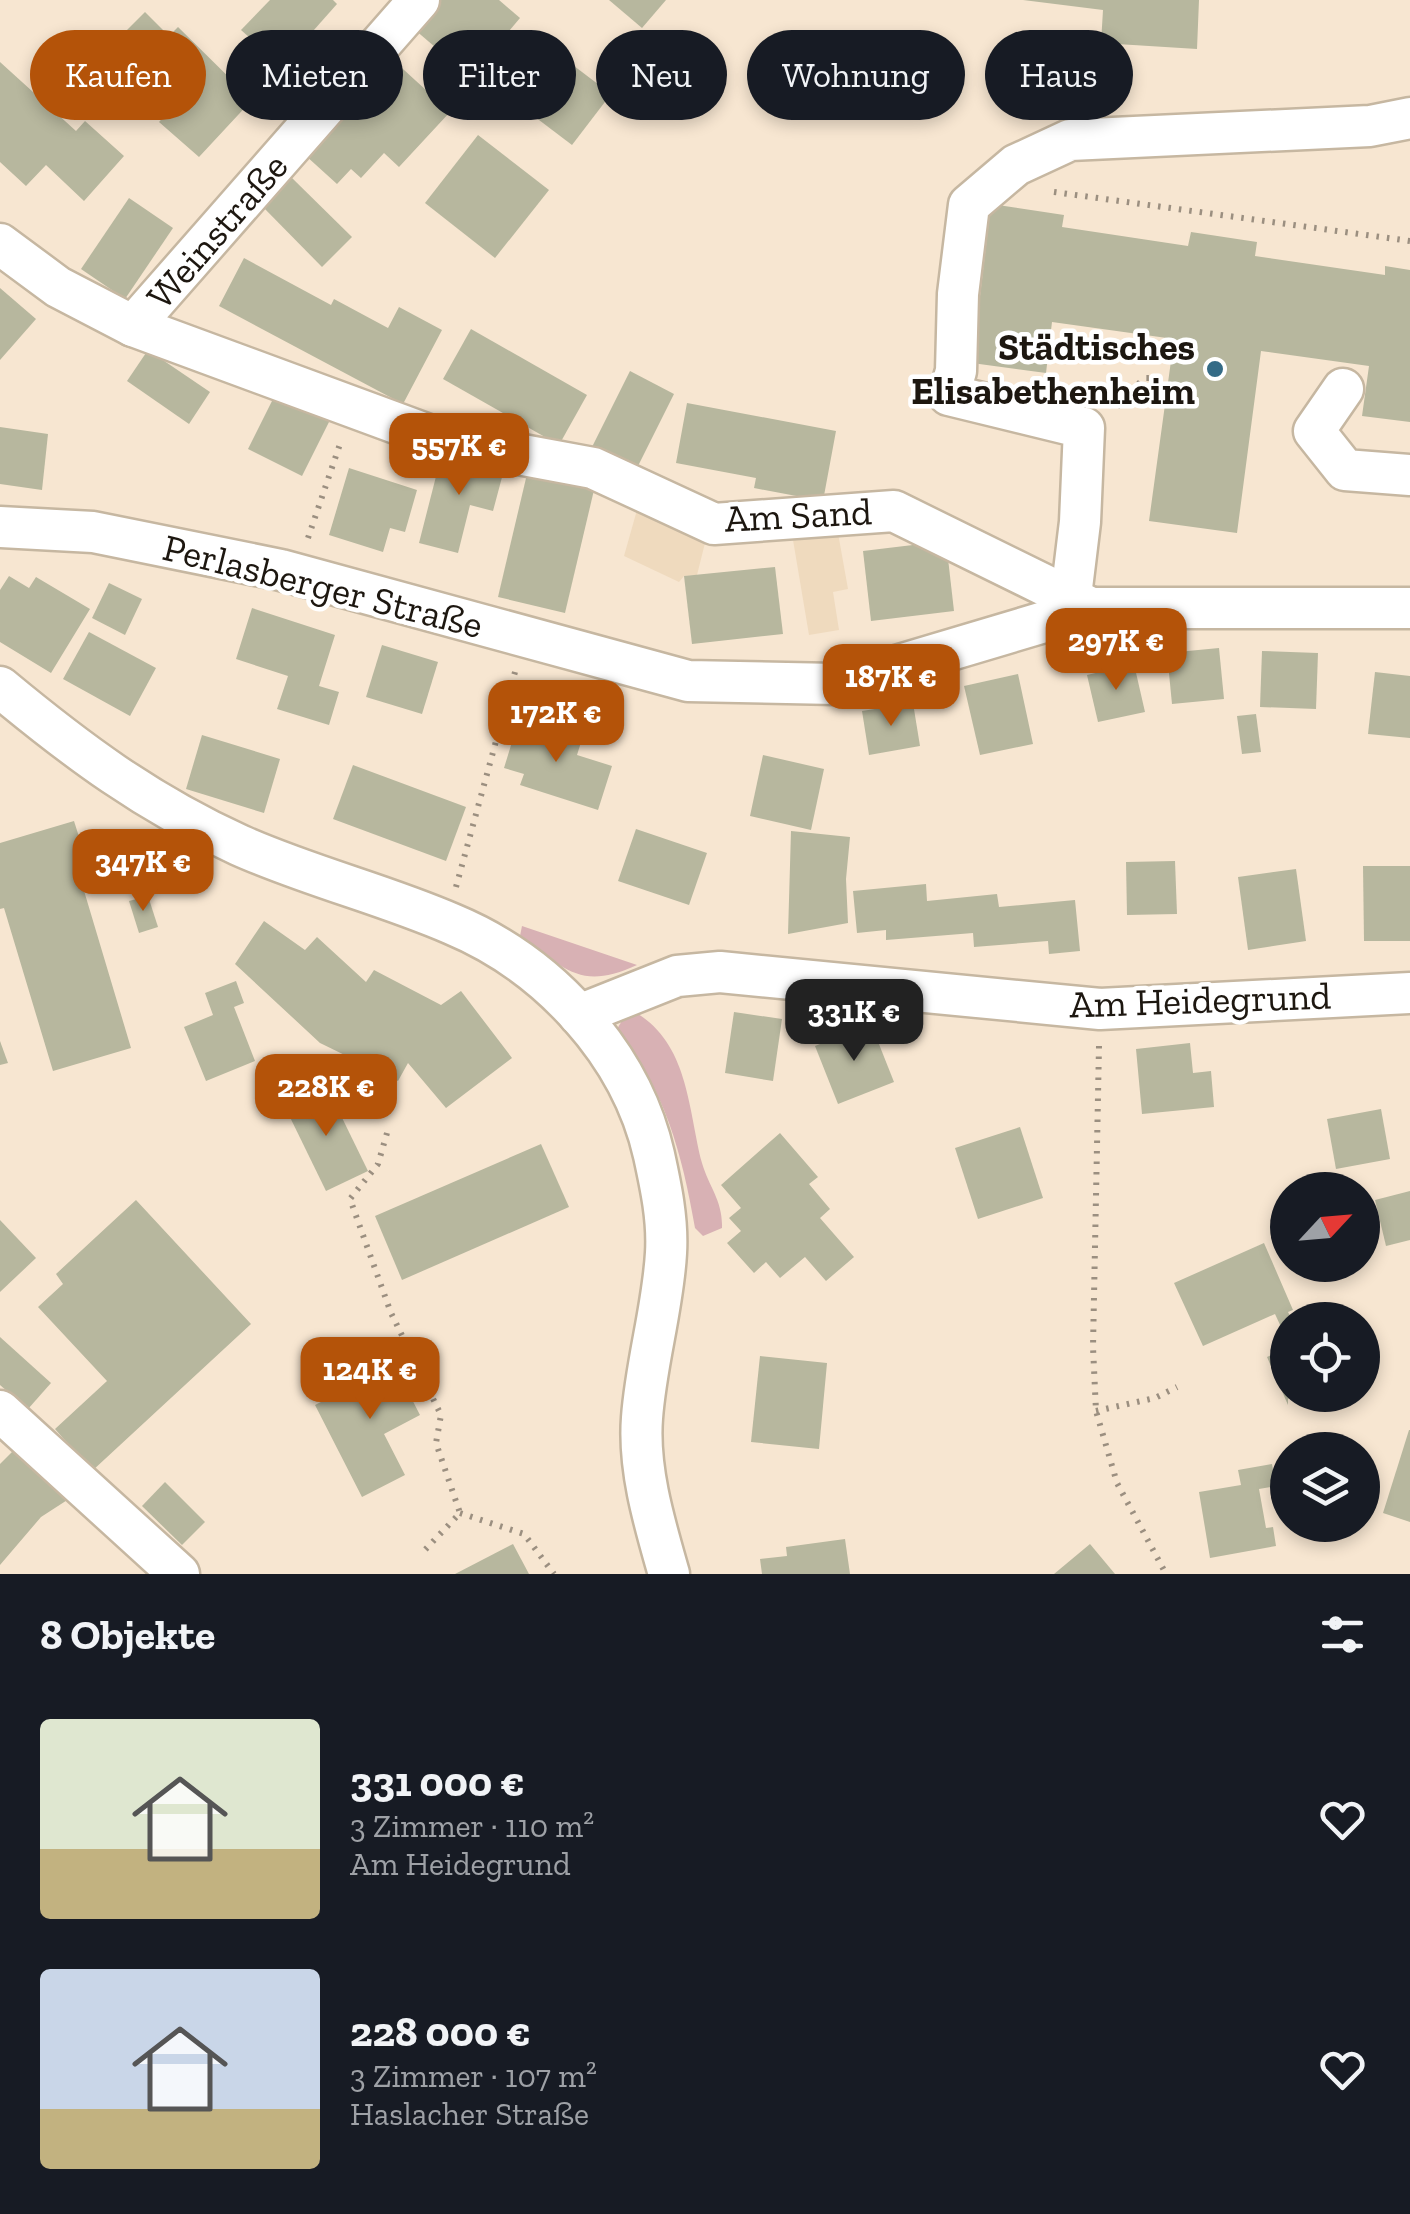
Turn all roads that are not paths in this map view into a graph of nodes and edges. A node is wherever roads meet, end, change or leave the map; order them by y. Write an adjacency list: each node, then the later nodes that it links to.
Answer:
1 (420, 0): 4 (street, Weinstraße)
2 (1410, 118): 8 (street)
3 (0, 244): 4 (street, Am Sand)
4 (133, 326): 8 (street, Am Sand)
5 (1344, 388): 6 (street)
6 (1410, 475)
7 (0, 528): 8 (street, Perlasberger Straße)
8 (1081, 602): 9 (street, Perlasberger Straße)
9 (1410, 608)
10 (1, 690): 12 (street)
11 (1410, 993): 12 (street, Am Heidegrund)
12 (579, 1015): 15 (street)
13 (0, 1410): 14 (street)
14 (179, 1574)
15 (669, 1574)

